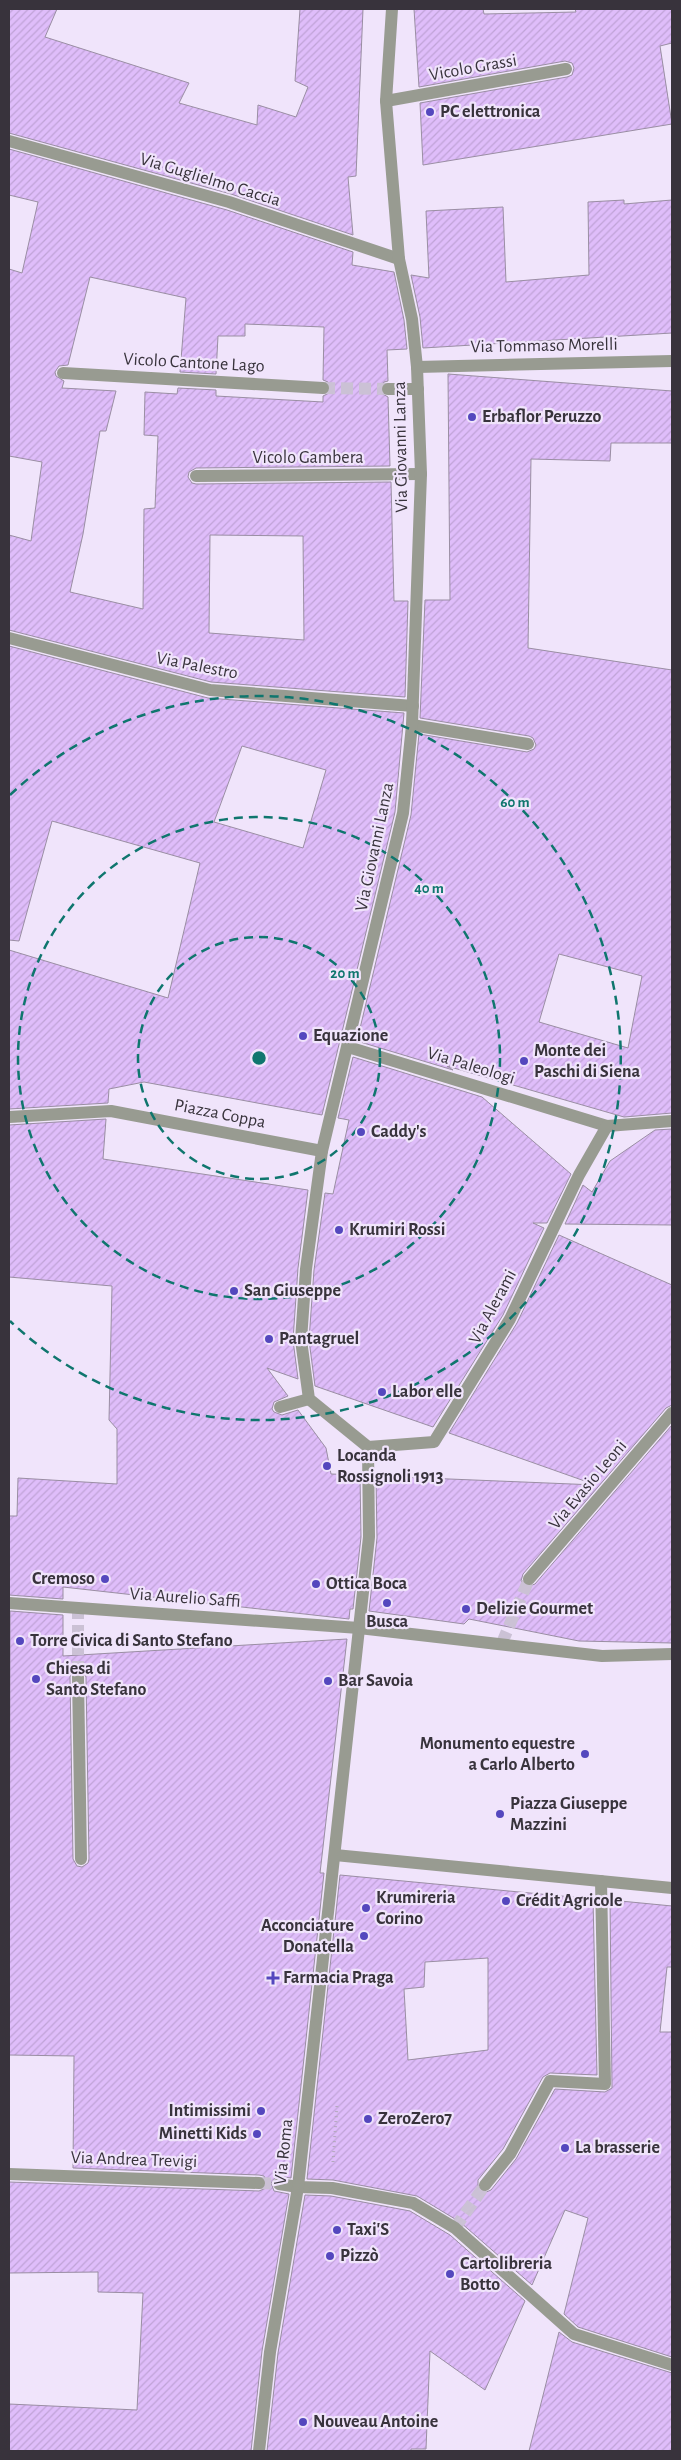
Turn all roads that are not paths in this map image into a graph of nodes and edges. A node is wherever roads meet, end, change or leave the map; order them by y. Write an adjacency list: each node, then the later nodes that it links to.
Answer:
1 (392, 9): 3 (street, Via Giovanni Lanza)
2 (566, 69): 3 (street, Vicolo Grassi)
3 (386, 101): 5 (street, Via Giovanni Lanza)
4 (9, 141): 5 (street, Via Guglielmo Caccia)
5 (399, 259): 7 (street, Via Giovanni Lanza)
6 (672, 361): 7 (street, Via Tommaso Morelli)
7 (417, 366): 11 (street, Via Giovanni Lanza)
8 (63, 372): 9 (street, Vicolo Cantone Lago)
9 (323, 388)
10 (388, 389): 11 (street)
11 (418, 389): 12 (street, Via Giovanni Lanza)
12 (421, 474): 13 (street, Vicolo Gambera); 15 (street, Via Giovanni Lanza)
13 (196, 476)
14 (9, 638): 15 (street, Via Palestro)
15 (413, 706): 16 (street, Via Giovanni Lanza)
16 (412, 725): 17 (street); 18 (street, Via Giovanni Lanza)
17 (528, 744)
18 (348, 1047): 21 (street, Via Paleologi); 22 (street, Via Giovanni Lanza)
19 (9, 1116): 22 (street, Piazza Coppa)
20 (672, 1121): 21 (street, Via Paleologi)
21 (607, 1126): 26 (street, Via Alerami)
22 (322, 1151): 23 (street, Via Giovanni Lanza)
23 (309, 1398): 24 (street); 26 (street)
24 (280, 1407)
25 (672, 1413): 27 (street, Via Evasio Leoni)
26 (368, 1447): 29 (street)
27 (529, 1579)
28 (9, 1603): 29 (street, Via Aurelio Saffi)
29 (359, 1628): 30 (street); 32 (street)
30 (672, 1654)
31 (78, 1677): 33 (street)
32 (335, 1855): 34 (street); 40 (street, Via Roma)
33 (81, 1859)
34 (602, 1881): 35 (street); 39 (street)
35 (672, 1888)
36 (9, 2174): 37 (street, Via Andrea Trevigi)
37 (259, 2183)
38 (279, 2184): 40 (street)
39 (485, 2185)
40 (298, 2188): 41 (street); 42 (street, Via Roma)
41 (672, 2365)
42 (259, 2451)

